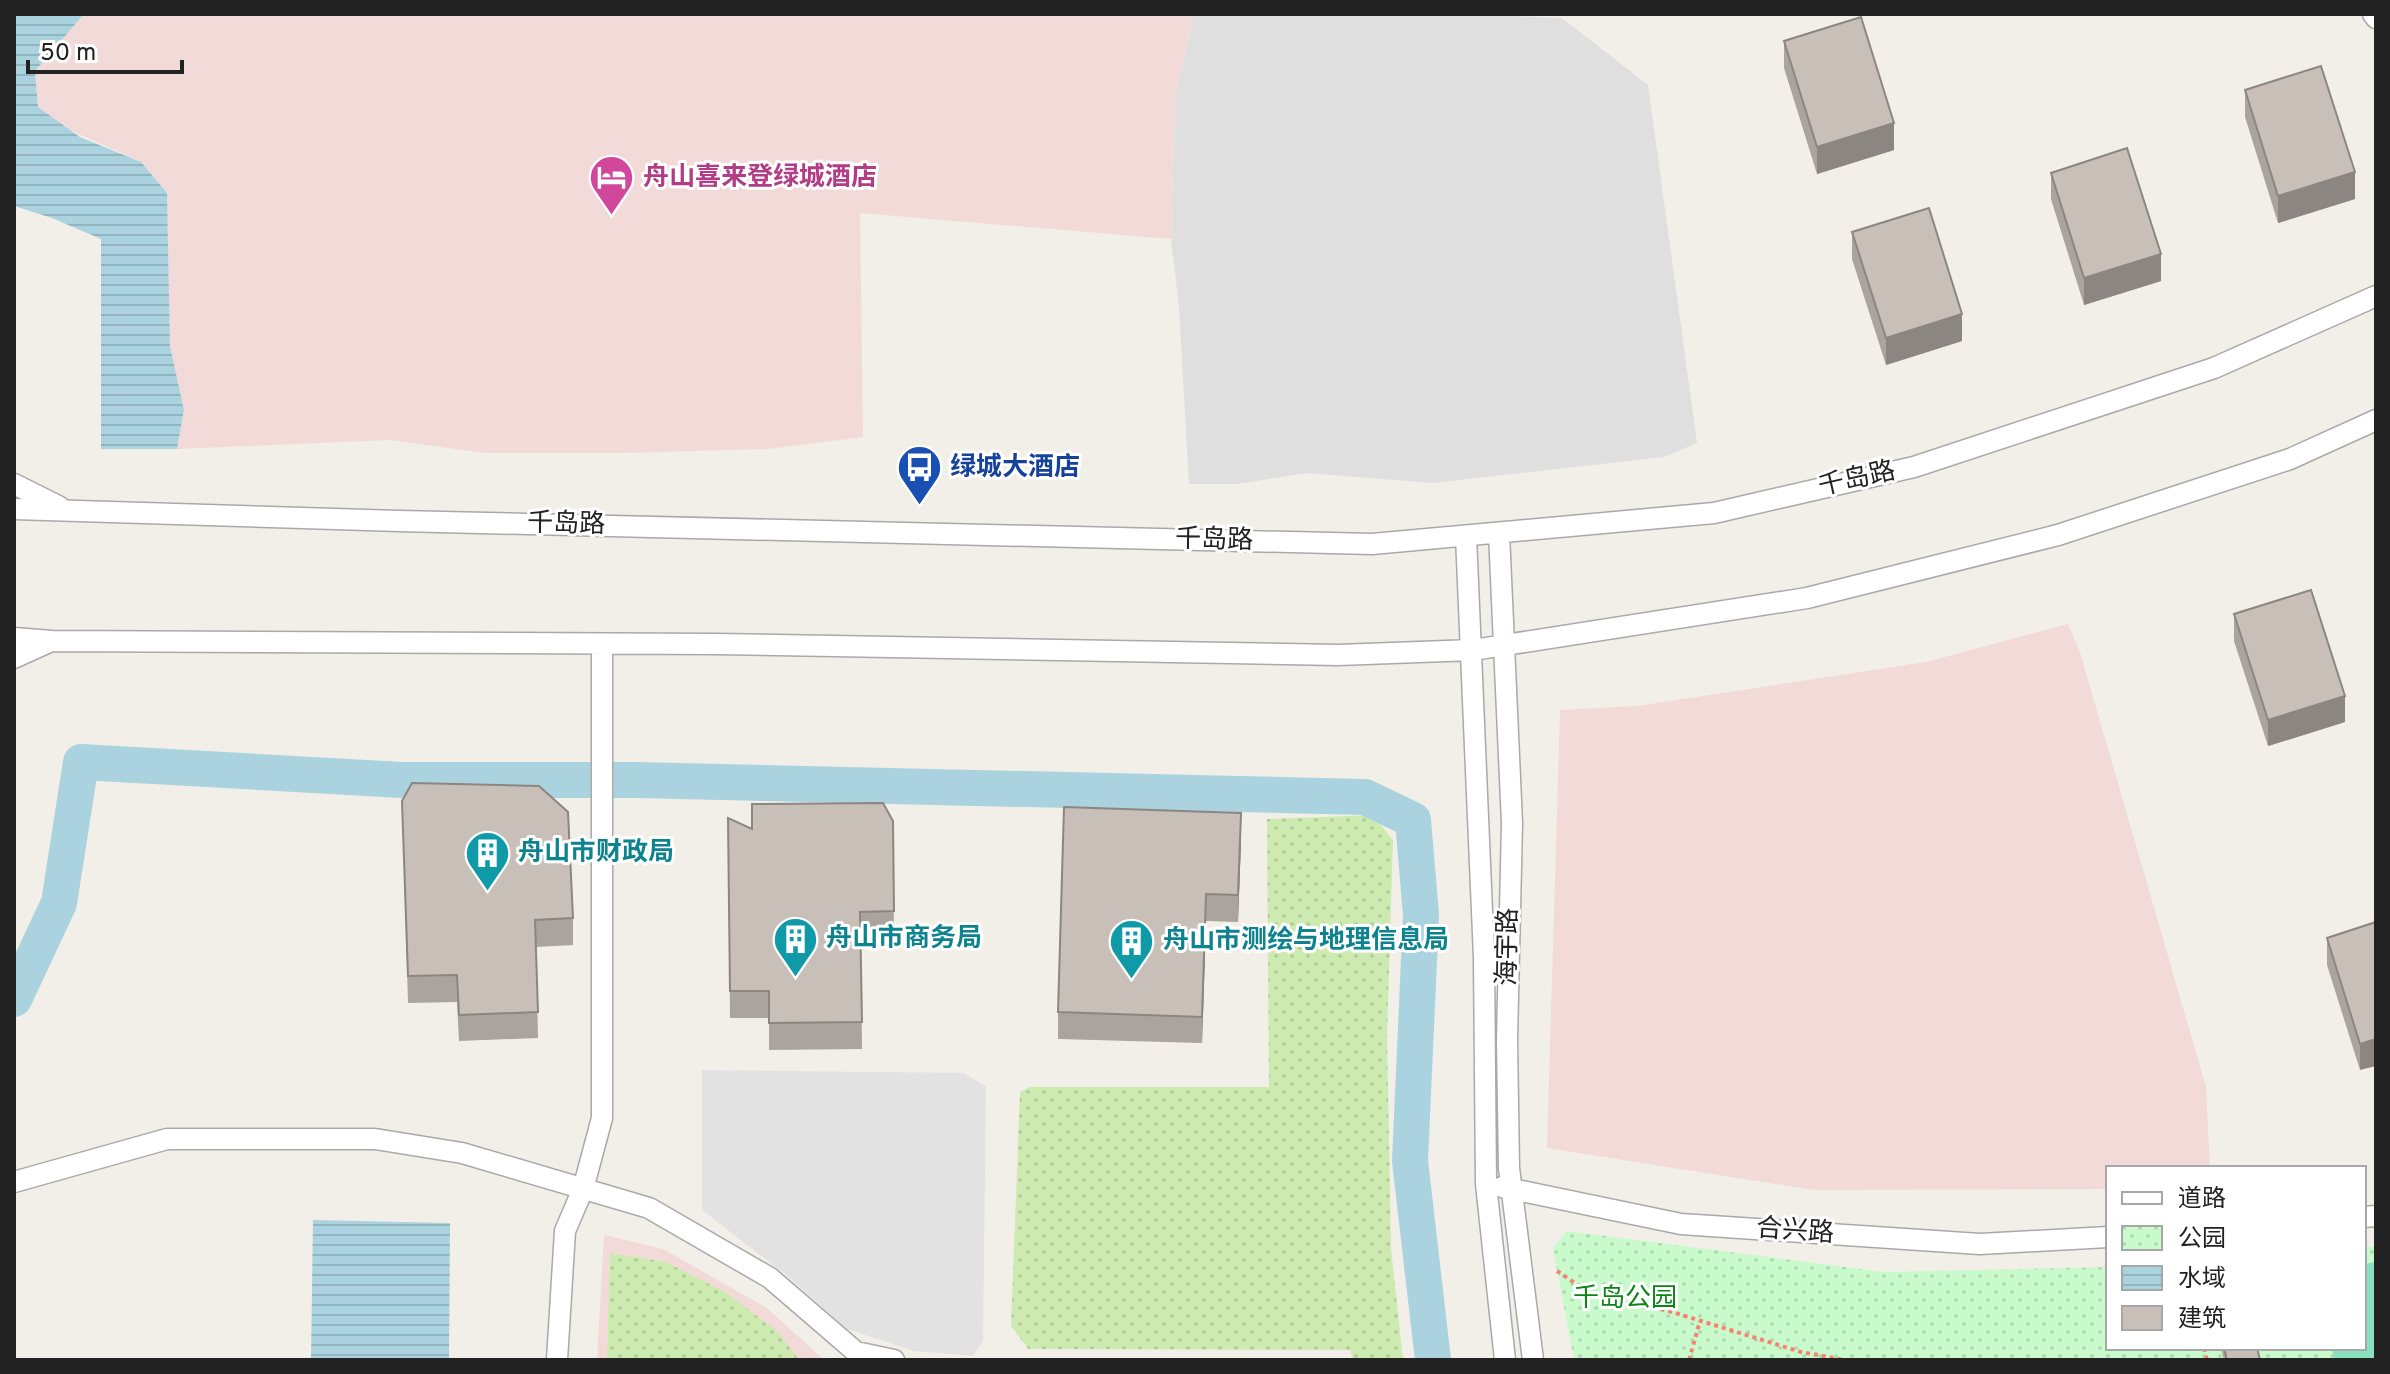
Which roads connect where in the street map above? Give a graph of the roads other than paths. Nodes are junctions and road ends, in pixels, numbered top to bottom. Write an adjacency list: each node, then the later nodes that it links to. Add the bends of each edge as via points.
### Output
1 (2376, 296): 6 (street, 千岛路, via 2214,368 1914,467 1714,513)
2 (2376, 420): 11 (street, via 2290,459 2058,535 1807,598)
3 (14, 484): 5 (street)
4 (14, 509): 5 (street, 千岛路)
5 (67, 511): 7 (street, 千岛路, via 1356,544)
6 (1499, 533): 7 (street, 千岛路); 11 (street, 海宇路)
7 (1466, 536): 12 (street, 海宇路)
8 (14, 638): 9 (street)
9 (52, 641): 10 (street); 13 (street)
10 (602, 644): 12 (street, via 1338,655); 16 (street, via 602,1118)
11 (1504, 645): 12 (street); 17 (street, 海宇路, via 1512,823 1507,1040)
12 (1473, 650): 15 (street, 海宇路)
13 (14, 658)
14 (14, 1182): 16 (street, via 167,1139 375,1139 462,1153)
15 (1486, 1184): 17 (street, 合兴路); 21 (street, 海宇路)
16 (583, 1189): 19 (street, via 565,1231); 20 (street, via 649,1208 770,1278 856,1352)
17 (1512, 1189): 18 (street, 合兴路, via 1681,1224 1980,1244); 22 (street, 海宇路)
18 (2106, 1237)
19 (557, 1360)
20 (894, 1360)
21 (1505, 1360)
22 (1533, 1360)

